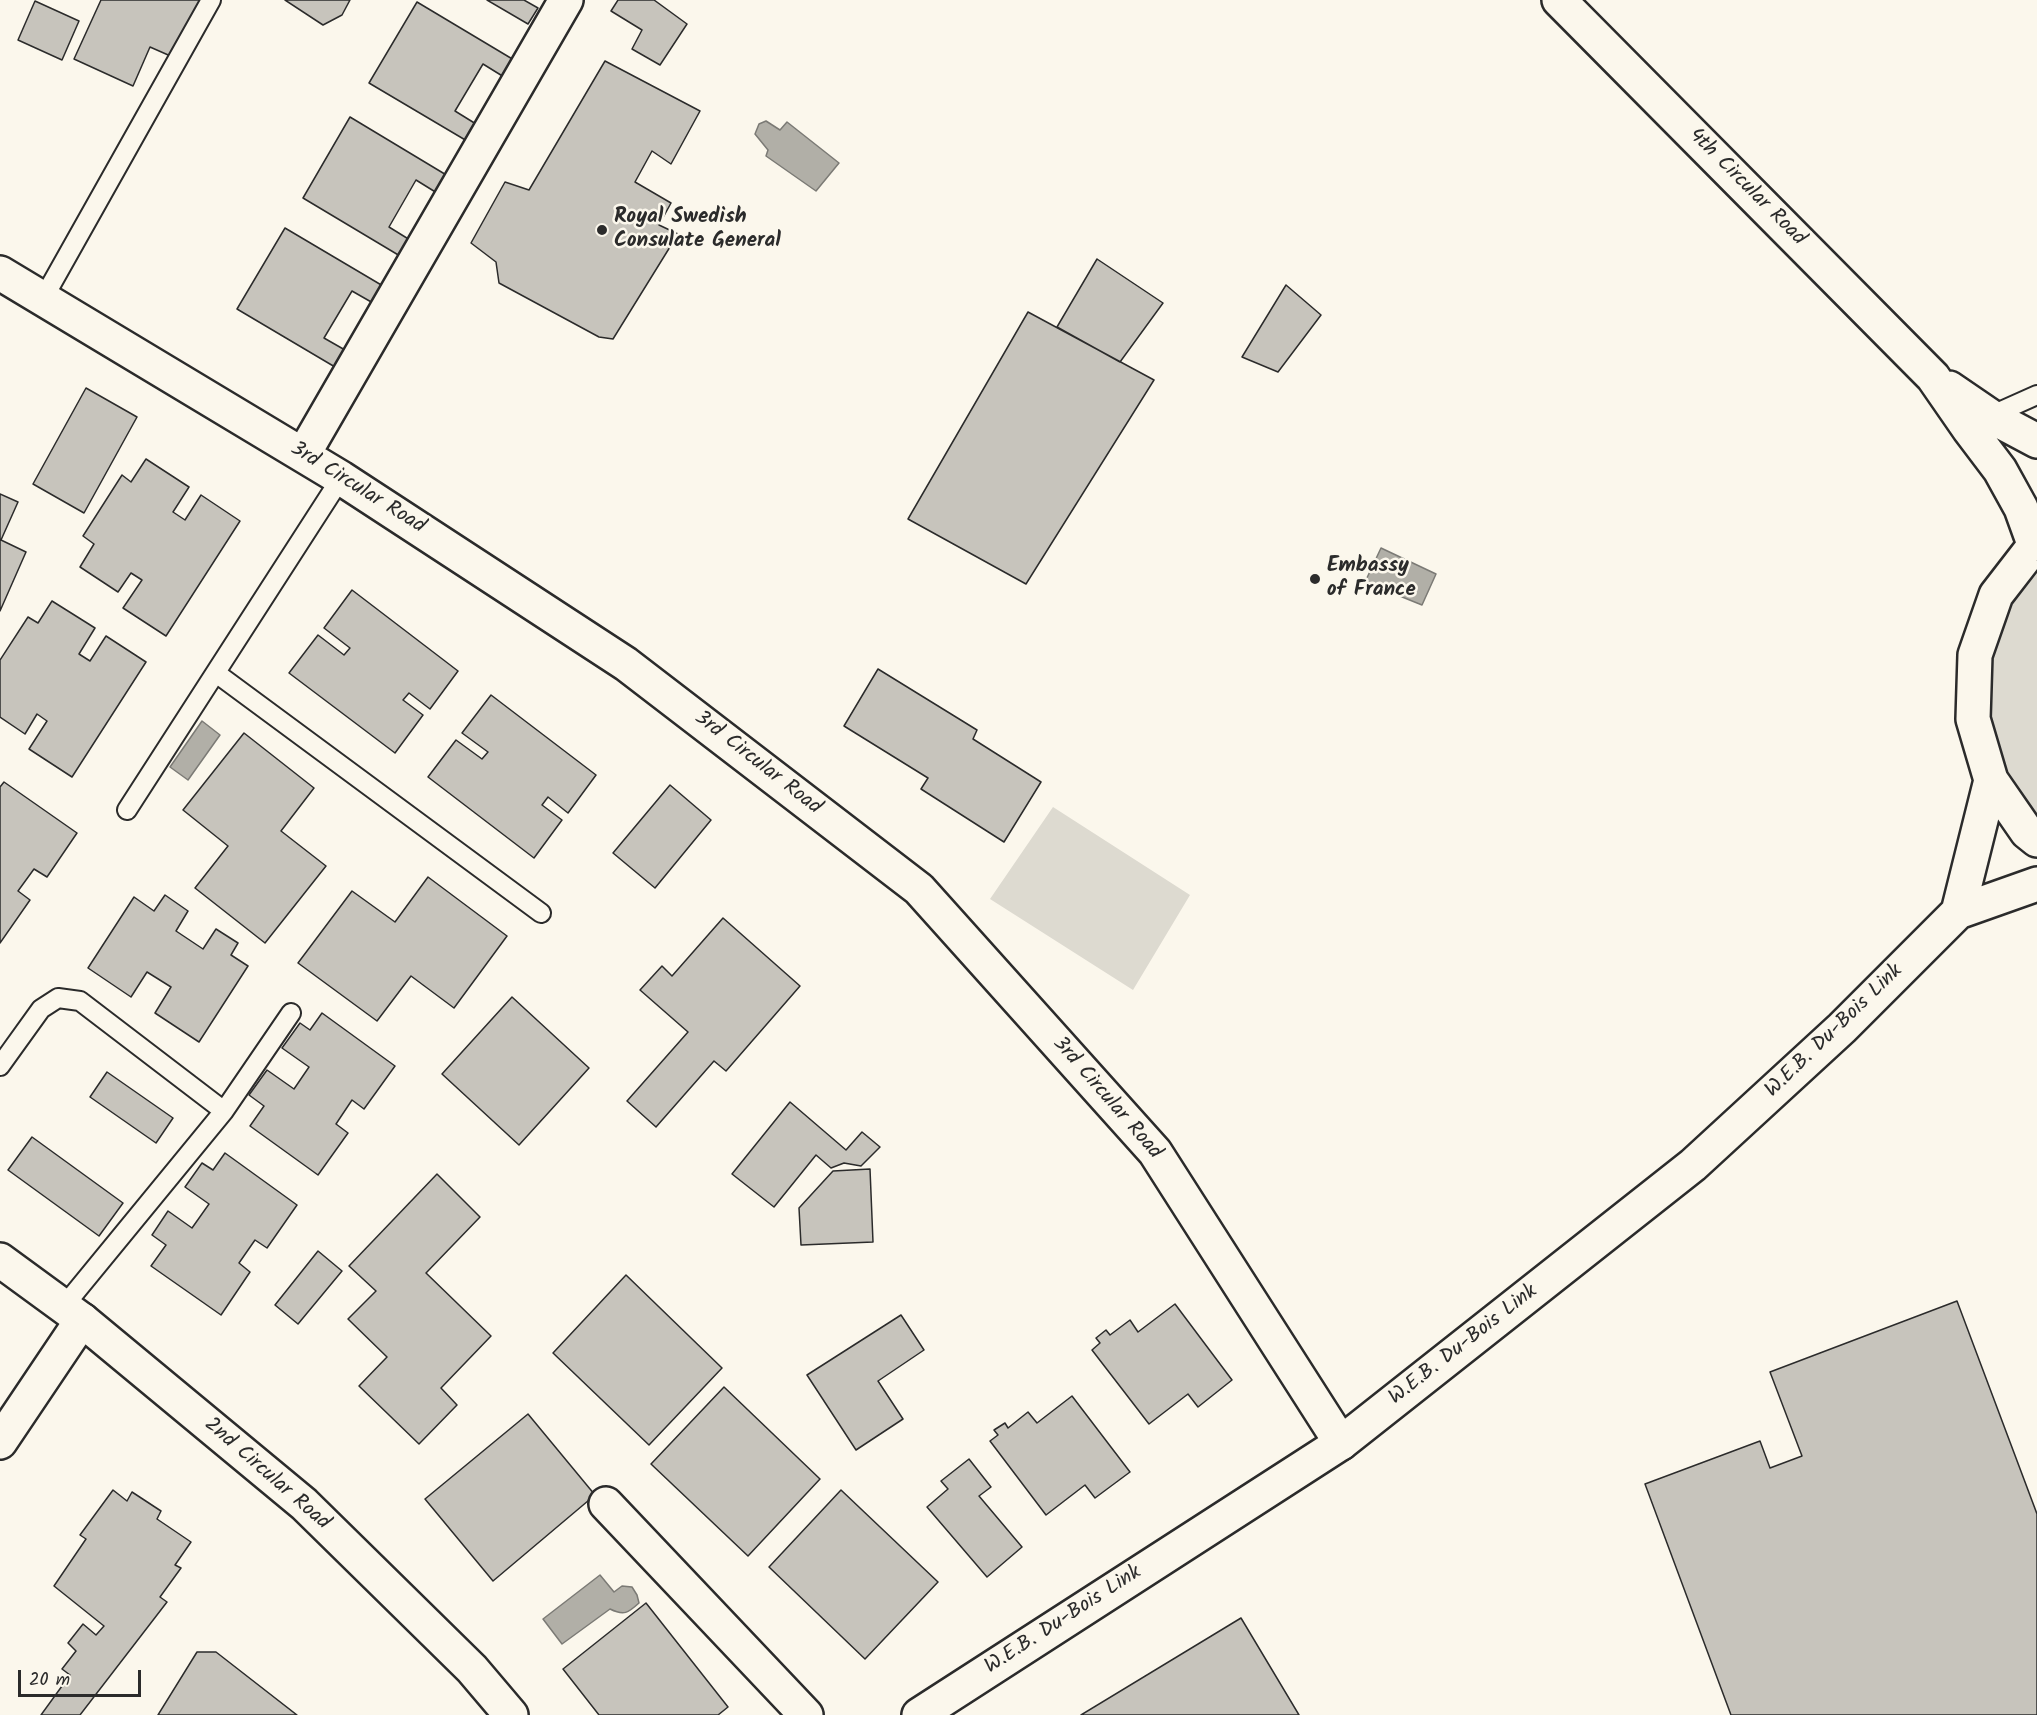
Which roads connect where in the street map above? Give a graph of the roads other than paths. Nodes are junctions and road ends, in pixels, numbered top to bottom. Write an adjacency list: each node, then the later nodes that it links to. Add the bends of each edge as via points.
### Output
1 (211, 0): 5 (lane)
2 (566, 0): 10 (street)
3 (1559, 0): 6 (street, 4th Circular Road)
4 (0, 273): 5 (street, 3rd Circular Road)
5 (43, 299): 10 (street, 3rd Circular Road)
6 (1933, 377): 8 (street, 4th Circular Road); 12 (street, 4th Circular Road, via 2000,470)
7 (2037, 394): 8 (lane)
8 (1990, 416): 9 (street, 4th Circular Road)
9 (2037, 441)
10 (303, 455): 11 (street, 3rd Circular Road)
11 (341, 478): 13 (lane); 26 (street, 3rd Circular Road, via 626,664 920,889 1155,1152)
12 (2036, 543): 14 (street, via 1996,595 1975,655 1973,718)
13 (216, 673): 15 (lane); 19 (lane)
14 (1991, 780): 16 (street, via 2027,832); 18 (street)
15 (127, 810)
16 (2037, 840)
17 (2037, 884): 18 (street, W.E.B. Du-Bois Link)
18 (1958, 912): 26 (street, W.E.B. Du-Bois Link, via 1842,1028 1694,1165)
19 (541, 913)
20 (291, 1013): 22 (lane)
21 (0, 1066): 22 (lane, via 41,1009 58,998 80,1001)
22 (224, 1111): 24 (lane)
23 (0, 1260): 24 (street, 2nd Circular Road)
24 (73, 1313): 25 (street); 28 (street, 2nd Circular Road, via 304,1504 472,1669)
25 (0, 1442)
26 (1341, 1443): 30 (street, W.E.B. Du-Bois Link)
27 (606, 1504): 29 (street)
28 (511, 1715)
29 (806, 1715)
30 (919, 1715)

